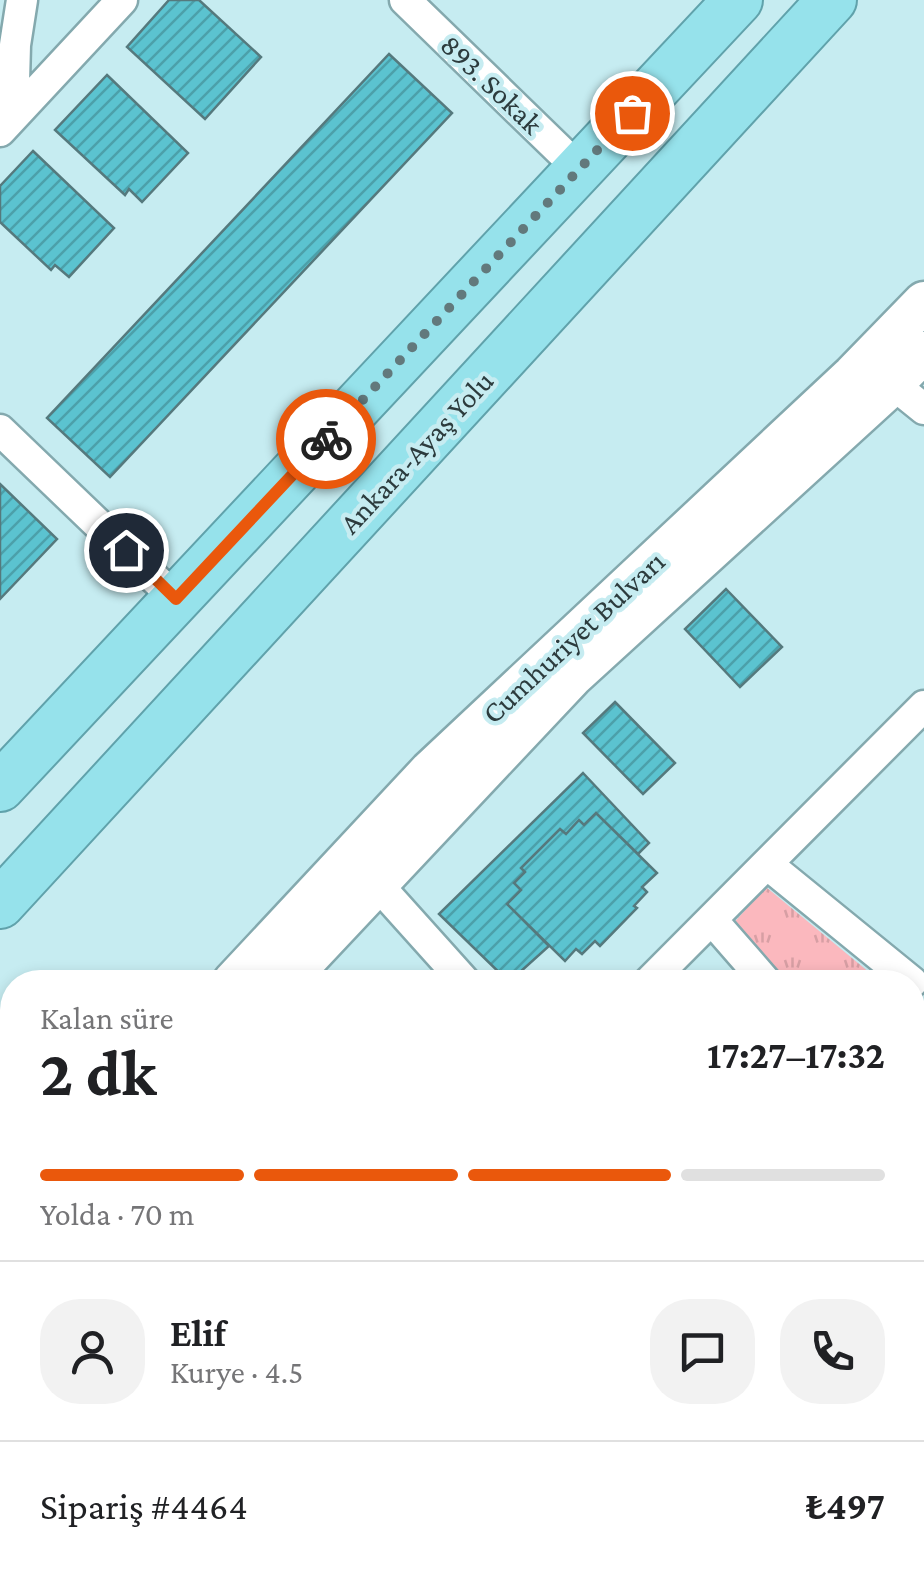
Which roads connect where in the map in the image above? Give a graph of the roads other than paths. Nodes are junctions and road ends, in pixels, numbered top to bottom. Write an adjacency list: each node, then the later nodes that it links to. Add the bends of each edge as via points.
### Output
1 (22, 0): 6 (street)
2 (122, 0): 6 (street)
3 (405, 0): 7 (street, 893. Sokak)
4 (738, 0): 7 (highway)
5 (832, 0): 18 (highway, Ankara-Ayaş Yolu)
6 (7, 124)
7 (579, 169): 13 (highway)
8 (924, 302): 10 (main road, Cumhuriyet Bulvarı)
9 (924, 352): 10 (main road, Cumhuriyet Bulvarı)
10 (881, 371): 11 (street); 17 (main road, Cumhuriyet Bulvarı, via 572,678); 20 (main road, Cumhuriyet Bulvarı, via 430,771)
11 (924, 410)
12 (0, 430): 13 (street)
13 (176, 599): 15 (highway)
14 (922, 712): 16 (street)
15 (0, 787)
16 (766, 864): 19 (street); 25 (street)
17 (378, 884): 21 (main road, Cumhuriyet Bulvarı); 22 (street)
18 (0, 904)
19 (712, 920): 23 (street); 24 (street)
20 (244, 970)
21 (296, 970)
22 (453, 970)
23 (661, 970)
24 (756, 970)
25 (896, 970)

